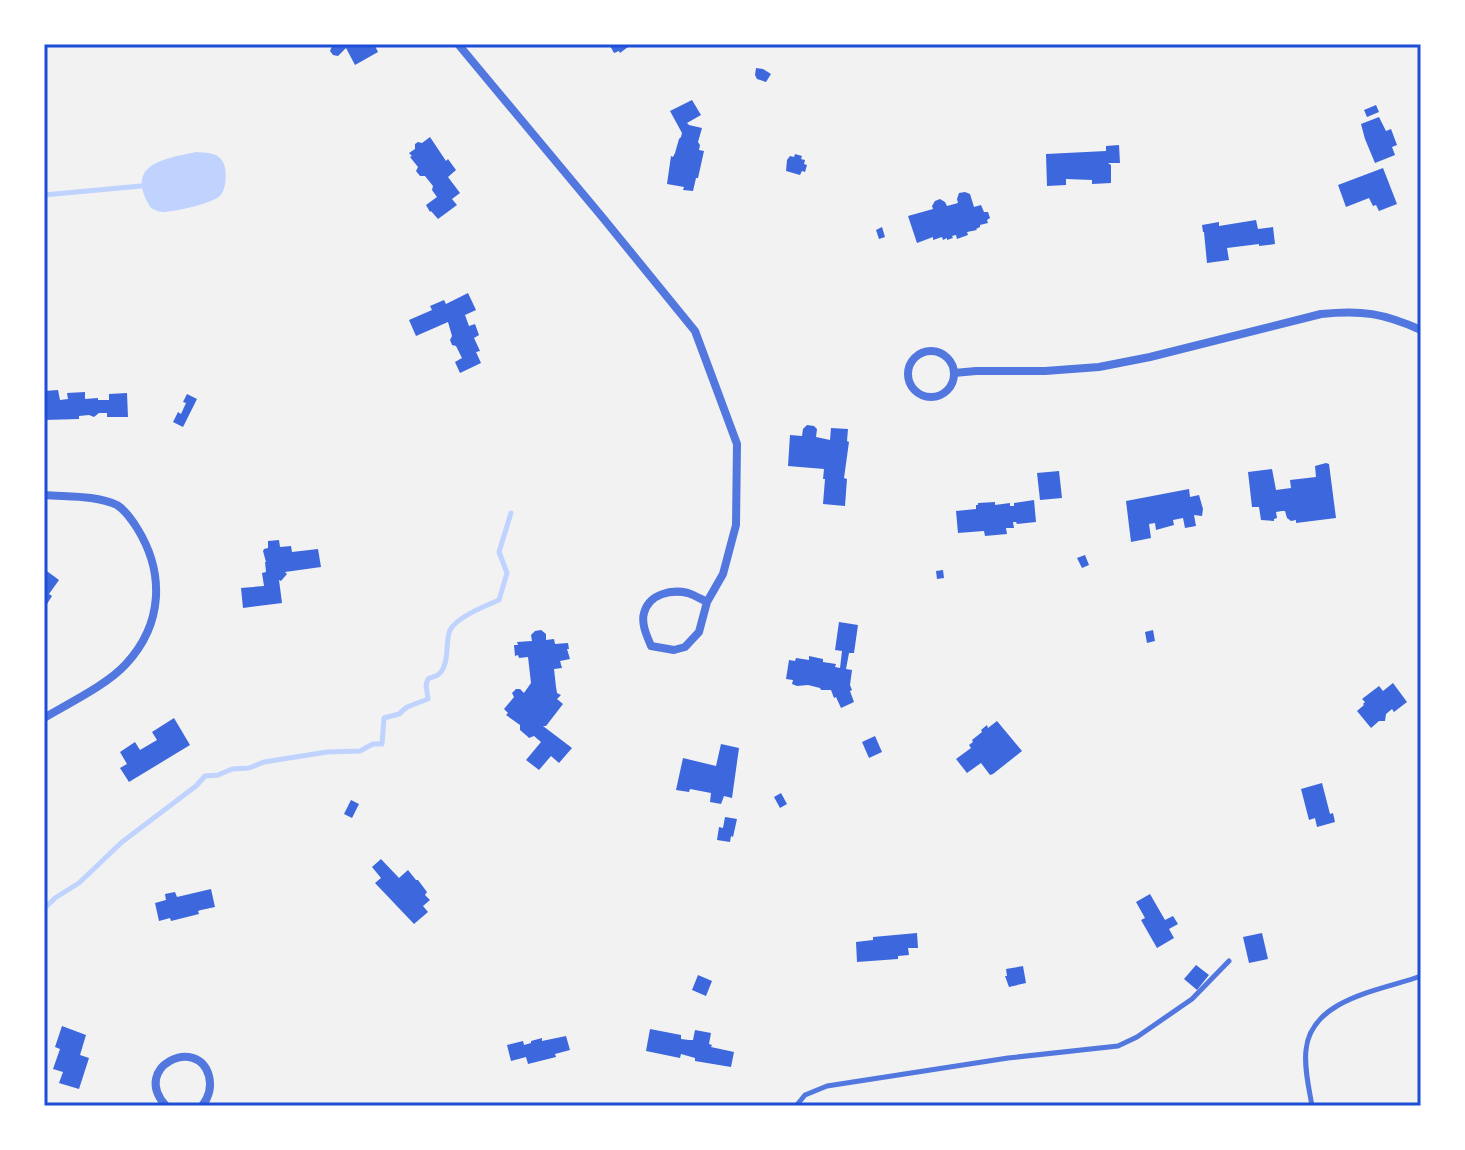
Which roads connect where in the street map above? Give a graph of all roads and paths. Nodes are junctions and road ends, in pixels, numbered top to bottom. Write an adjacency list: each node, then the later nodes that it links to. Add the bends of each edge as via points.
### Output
1 (458, 44): 5 (street, via 695,331 737,444 736,525 723,574)
2 (1421, 330): 3 (street, via 1373,313 1321,314 1099,367)
3 (954, 373): 3 (street, via 947,391 928,397 913,390 907,375 914,357 929,350 946,357)
4 (44, 495): 6 (street, via 99,499 119,506 132,520 156,574 153,615 137,652 109,679)
5 (707, 602): 5 (street, via 688,593 664,592 652,600 644,613 651,646 685,647 699,632)
6 (44, 718)
7 (1229, 961): 11 (lane, via 1192,999 1118,1046 827,1086 805,1095)
8 (1421, 976): 12 (lane, via 1348,999 1322,1017 1306,1047)
9 (166, 1106): 10 (street, via 157,1092 159,1068 191,1057 209,1074 208,1098)
10 (202, 1106)
11 (796, 1106)
12 (1312, 1106)

